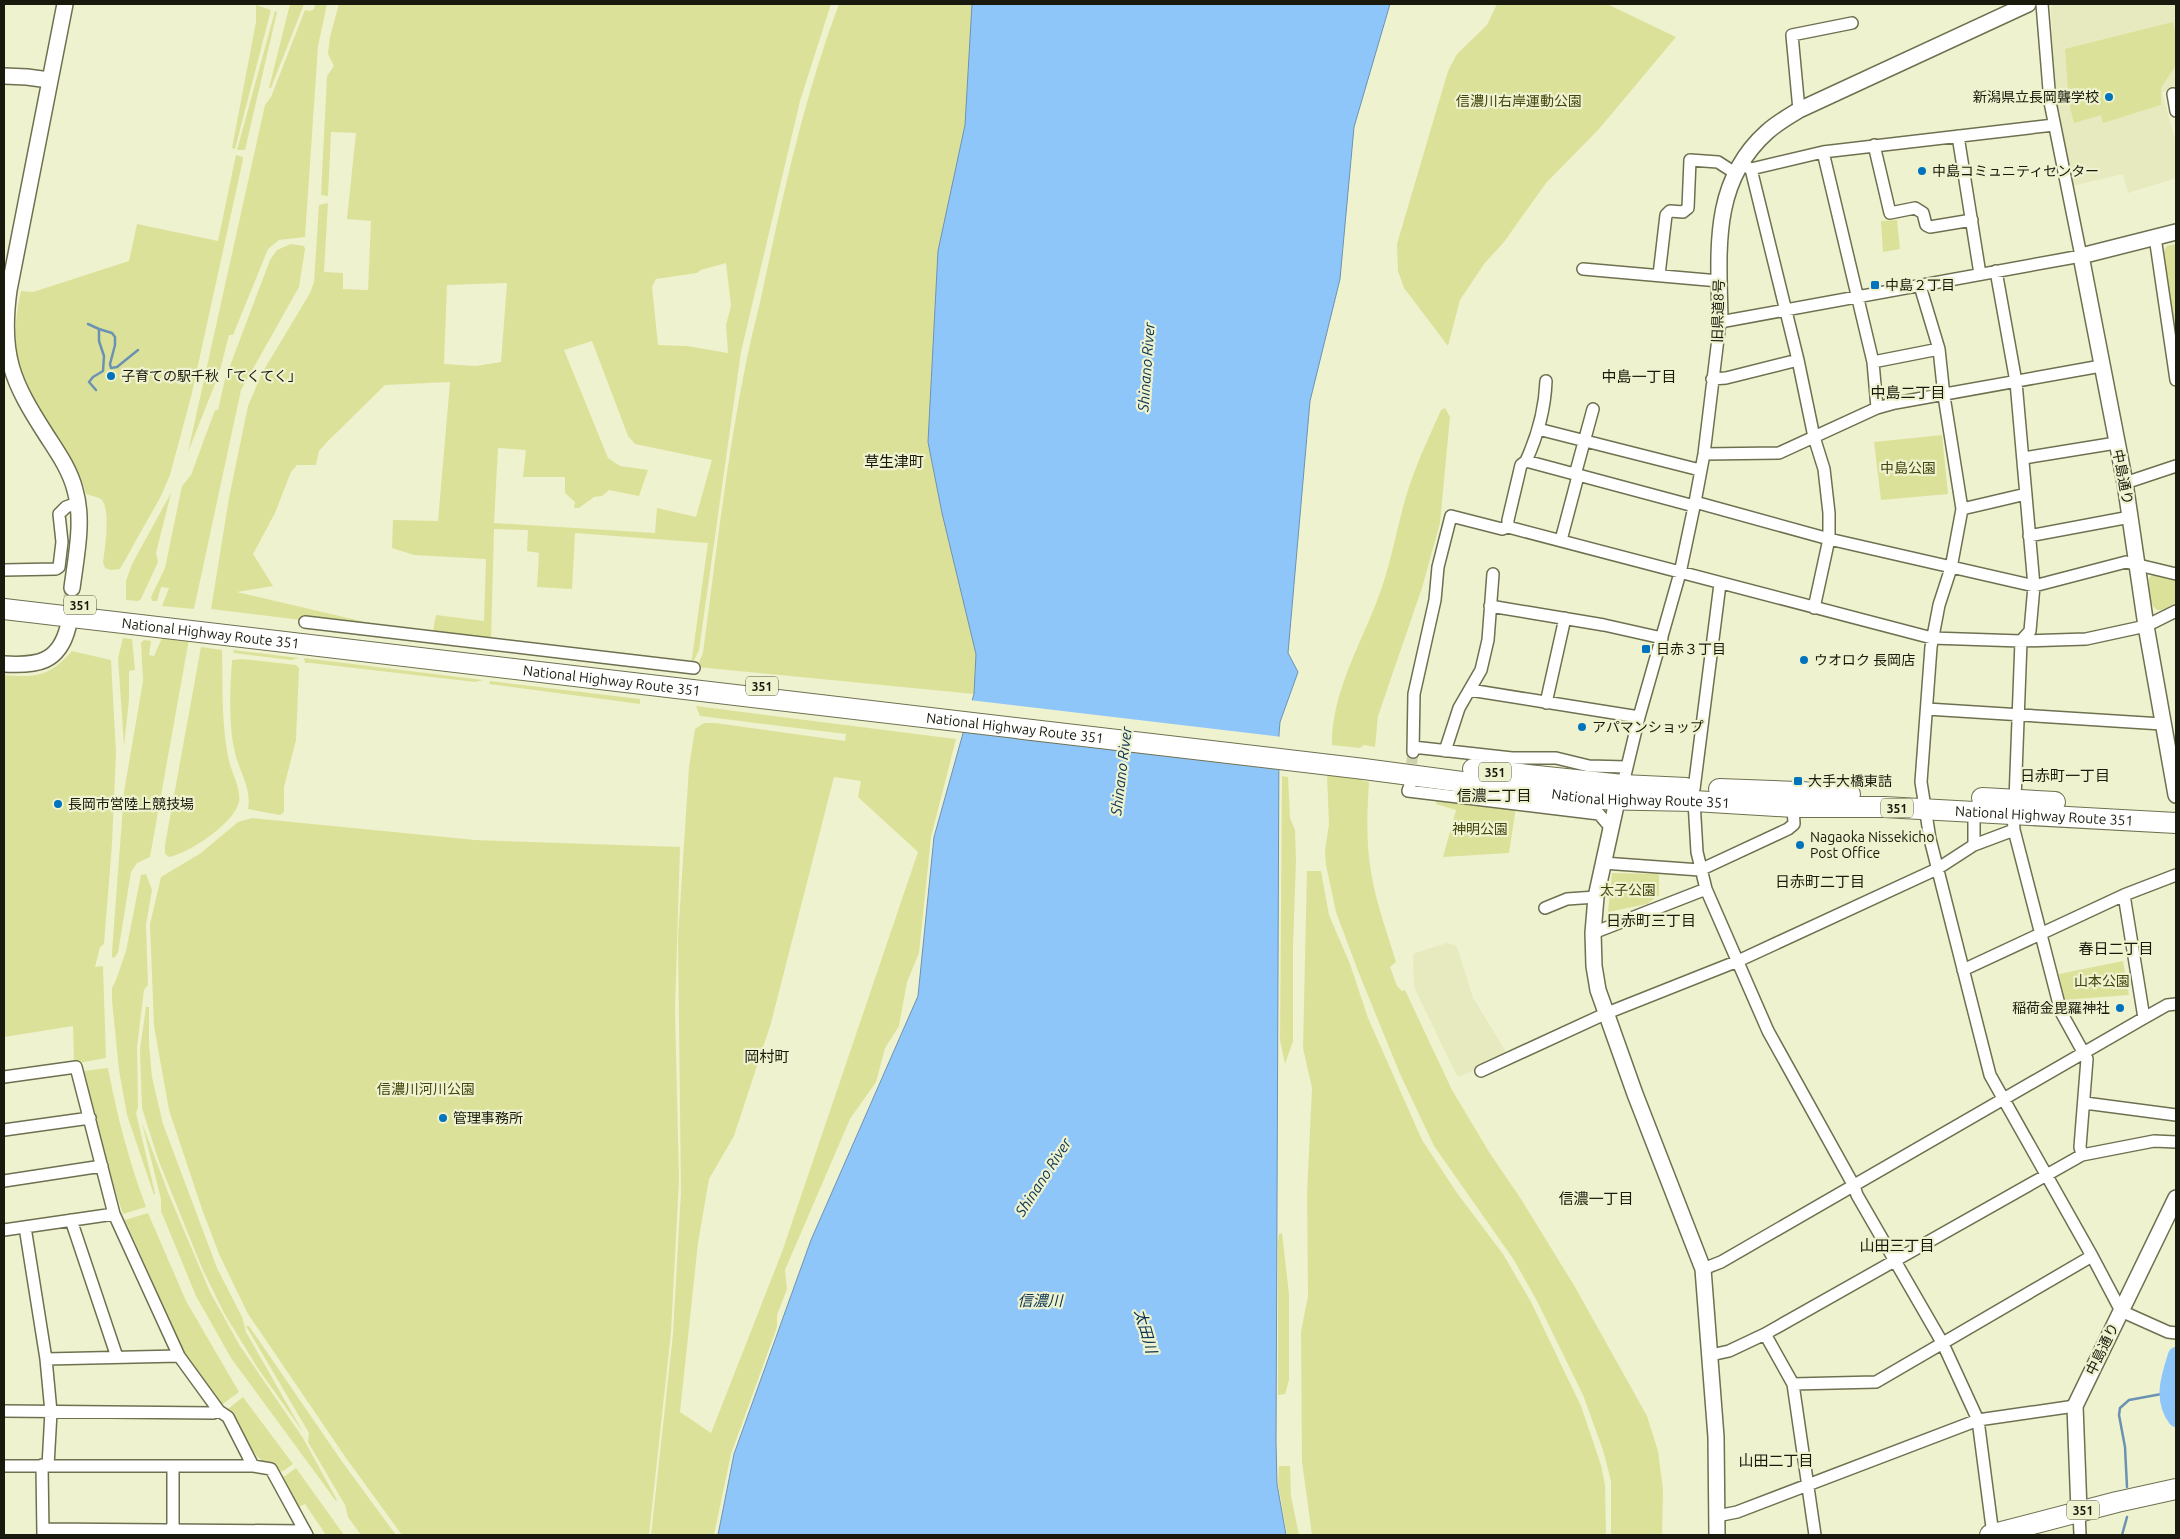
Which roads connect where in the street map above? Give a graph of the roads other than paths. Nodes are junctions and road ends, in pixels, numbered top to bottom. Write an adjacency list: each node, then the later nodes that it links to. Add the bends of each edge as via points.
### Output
1 (65, 4): 6 (street)
2 (2028, 4): 8 (street, 旧県道8号)
3 (2042, 4): 10 (street, via 2046,75)
4 (1852, 23): 8 (street, via 1792,34)
5 (4, 76): 6 (street)
6 (49, 80): 51 (street, via 5,314 6,344 16,384 64,463 76,491)
7 (2172, 94): 9 (street)
8 (1800, 110): 14 (street, 旧県道8号, via 1768,131)
9 (2176, 111)
10 (2054, 124): 11 (street); 18 (street)
11 (1958, 136): 12 (street); 15 (street)
12 (1874, 145): 13 (street); 15 (street, via 1890,212 1915,208 1923,213 1926,225 1930,227)
13 (1823, 152): 14 (street); 25 (street)
14 (1742, 169): 22 (street, via 1718,162 1690,160 1688,208 1683,212 1670,211 1666,215); 23 (street, 旧県道8号, via 1726,193 1721,219); 26 (street)
15 (1972, 220): 21 (street)
16 (2176, 232): 17 (street)
17 (2155, 237): 18 (street); 33 (street)
18 (2081, 256): 20 (street); 31 (street, 中島通り)
19 (1583, 269): 22 (street)
20 (1996, 271): 21 (street); 35 (street)
21 (1980, 274): 24 (street)
22 (1659, 275): 23 (street)
23 (1719, 281): 27 (street, 旧県道8号)
24 (1920, 286): 25 (street); 28 (street)
25 (1858, 298): 26 (street); 30 (street)
26 (1786, 311): 27 (street); 29 (street)
27 (1720, 322): 32 (street, 旧県道8号)
28 (1939, 349): 30 (street); 36 (street)
29 (1798, 360): 32 (street); 40 (street)
30 (1873, 362): 37 (street)
31 (2102, 366): 35 (street); 42 (street, 中島通り)
32 (1712, 379): 43 (street, 旧県道8号)
33 (2176, 380)
34 (1546, 381): 39 (street)
35 (2016, 382): 36 (street); 44 (street)
36 (1944, 396): 37 (street); 53 (street)
37 (1877, 408): 40 (street)
38 (1594, 409): 41 (street)
39 (1538, 429): 41 (street); 45 (street)
40 (1814, 437): 43 (street, via 1779,452); 57 (street, via 1824,469)
41 (1584, 441): 47 (street); 48 (street)
42 (2116, 443): 44 (street); 49 (street, 中島通り)
43 (1704, 454): 47 (street, 旧県道8号)
44 (2024, 458): 50 (street)
45 (1526, 461): 48 (street); 55 (street, via 1521,465)
46 (2176, 466): 49 (street)
47 (1700, 470): 52 (street, 旧県道8号)
48 (1576, 475): 52 (street); 58 (street)
49 (2125, 483): 54 (street, 中島通り)
50 (2026, 494): 53 (street); 56 (street)
51 (77, 503): 61 (street, via 59,514 62,542 59,567); 67 (street)
52 (1695, 504): 57 (street); 62 (street, 旧県道8号)
53 (1962, 509): 60 (street)
54 (2130, 517): 56 (street); 59 (street, 中島通り)
55 (1508, 527): 58 (street); 89 (street, via 1502,529 1451,516 1414,694 1413,750)
56 (2029, 536): 66 (street)
57 (1829, 539): 60 (street); 70 (street)
58 (1561, 540): 62 (street)
59 (2138, 564): 64 (street); 66 (street, via 2126,562); 77 (street, 中島通り)
60 (1951, 568): 66 (street); 79 (street)
61 (4, 570)
62 (1680, 573): 65 (street); 78 (street, 旧県道8号)
63 (1493, 574): 69 (street)
64 (2176, 574)
65 (1720, 584): 70 (street); 92 (street)
66 (2034, 586): 80 (street, via 2030,631)
67 (72, 588)
68 (4, 595): 74 (highway, National Highway Route 351 / 351)
69 (1490, 606): 73 (street); 83 (street, via 1488,640 1481,670)
70 (1814, 608): 79 (street)
71 (4, 609): 74 (highway, National Highway Route 351 / 351)
72 (2176, 612): 77 (street)
73 (1565, 618): 78 (street); 84 (street)
74 (157, 620): 90 (highway, National Highway Route 351 / 351, via 1365,763)
75 (305, 622): 82 (street)
76 (68, 626): 81 (street, via 63,643 51,657 33,664)
77 (2146, 626): 80 (street, via 2086,639); 88 (street, 中島通り)
78 (1662, 638): 87 (street, 旧県道8号)
79 (1932, 638): 80 (street); 85 (street)
80 (2021, 640): 86 (street)
81 (4, 664)
82 (694, 668)
83 (1470, 690): 84 (street); 89 (street, via 1459,708)
84 (1546, 702): 87 (street)
85 (1927, 708): 86 (street); 94 (street, via 1920,782)
86 (2019, 713): 88 (street); 98 (street)
87 (1639, 717): 90 (street, 旧県道8号)
88 (2162, 724): 93 (street, 中島通り)
89 (1445, 751): 90 (street, via 1512,758 1556,758 1589,766)
90 (1622, 784): 92 (highway, National Highway Route 351 / 351); 100 (street)
91 (1410, 785): 100 (street, via 1408,791 1599,814)
92 (1694, 795): 94 (highway, National Highway Route 351 / 351); 95 (highway, National Highway Route 351 / 351); 104 (street)
93 (2176, 795)
94 (1923, 803): 95 (highway, National Highway Route 351 / 351, via 1884,807); 97 (highway, National Highway Route 351 / 351); 98 (highway, National Highway Route 351 / 351); 103 (street)
95 (1793, 807): 104 (street, via 1794,824 1788,829)
96 (2176, 809): 98 (highway, National Highway Route 351 / 351)
97 (1974, 812): 98 (highway, National Highway Route 351 / 351); 101 (street)
98 (2014, 814): 99 (highway, National Highway Route 351 / 351); 101 (street); 111 (street)
99 (2176, 823)
100 (1610, 827): 102 (street)
101 (1974, 845): 103 (street)
102 (1603, 863): 104 (street); 108 (street)
103 (1937, 869): 112 (street); 113 (street)
104 (1700, 870): 106 (street)
105 (2176, 875): 107 (street)
106 (1706, 889): 110 (street); 112 (street)
107 (2124, 895): 111 (street); 116 (street)
108 (1596, 897): 109 (street, via 1567,900); 110 (street)
109 (1546, 908)
110 (1593, 933): 115 (street, via 1596,981)
111 (2041, 934): 113 (street); 117 (street, via 2061,1012)
112 (1738, 961): 115 (street); 130 (street, via 1768,1031)
113 (1963, 970): 120 (street, via 1990,1076)
114 (2176, 1004): 116 (street)
115 (1607, 1014): 118 (street); 138 (street)
116 (2144, 1018): 117 (street)
117 (2085, 1052): 120 (street); 121 (street)
118 (1481, 1071)
119 (4, 1077): 123 (street, via 74,1066)
120 (2004, 1098): 128 (street); 130 (street)
121 (2085, 1103): 122 (street); 126 (street)
122 (2176, 1115)
123 (90, 1118): 124 (street); 127 (street)
124 (4, 1130)
125 (2176, 1142): 126 (street, via 2154,1141)
126 (2082, 1155): 128 (street)
127 (102, 1166): 129 (street); 132 (street)
128 (2046, 1175): 136 (street); 137 (street)
129 (4, 1181)
130 (1854, 1186): 137 (street); 138 (street, via 1721,1262)
131 (2176, 1198): 139 (street, 中島通り)
132 (114, 1214): 133 (street); 144 (street)
133 (71, 1220): 134 (street); 145 (street)
134 (25, 1227): 135 (street); 146 (street)
135 (4, 1230)
136 (2092, 1256): 139 (street); 142 (street)
137 (1895, 1262): 141 (street); 142 (street)
138 (1703, 1269): 143 (street)
139 (2120, 1312): 140 (street); 148 (street, 中島通り)
140 (2172, 1332)
141 (1765, 1334): 143 (street, via 1729,1351); 147 (street)
142 (1943, 1344): 147 (street, via 1876,1382); 152 (street)
143 (1711, 1355): 160 (street)
144 (179, 1356): 145 (street); 150 (street)
145 (117, 1357): 146 (street)
146 (46, 1359): 151 (street)
147 (1793, 1384): 157 (street)
148 (2075, 1406): 152 (street); 159 (street, 中島通り)
149 (4, 1411): 151 (street)
150 (219, 1411): 151 (street); 156 (street, via 228,1417)
151 (51, 1412): 154 (street)
152 (1978, 1420): 157 (street); 166 (street)
153 (4, 1466): 154 (street)
154 (45, 1466): 155 (street); 161 (street)
155 (173, 1466): 156 (street); 162 (street)
156 (252, 1466): 163 (street, via 270,1469)
157 (1807, 1484): 160 (street, via 1738,1512); 165 (street)
158 (2176, 1489): 159 (highway, 351)
159 (2079, 1511): 166 (highway, 351); 167 (street)
160 (1717, 1516): 164 (street)
161 (43, 1532): 162 (street)
162 (173, 1532): 163 (street)
163 (306, 1533)
164 (1717, 1535)
165 (1815, 1535)
166 (1992, 1535)
167 (2080, 1535)

